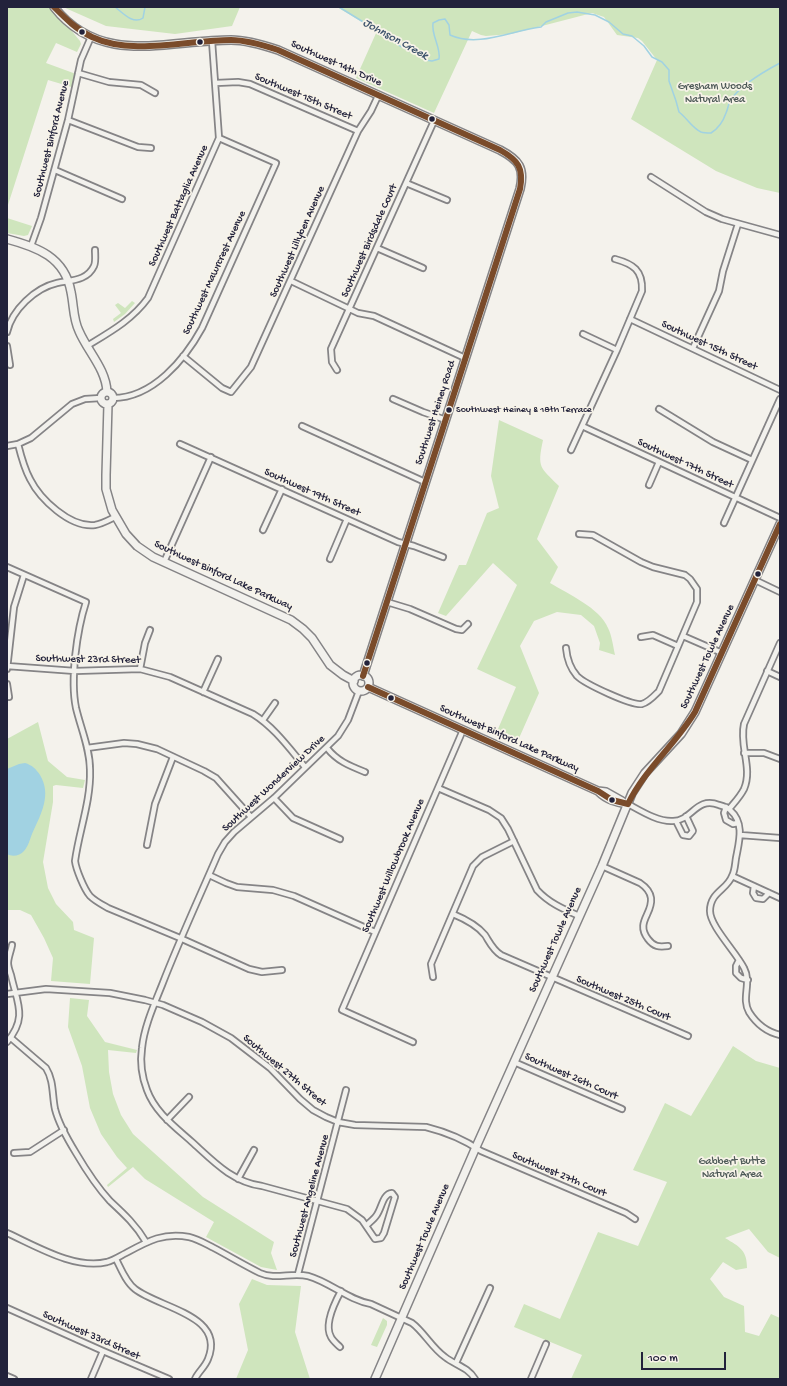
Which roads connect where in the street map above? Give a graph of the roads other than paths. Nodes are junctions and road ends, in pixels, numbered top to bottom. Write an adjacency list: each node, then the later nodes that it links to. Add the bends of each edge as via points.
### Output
1 (54, 7): 2 (street, Southwest 14th Drive, via 72,25)
2 (91, 37): 3 (street, Southwest 14th Drive, via 109,43 136,46); 4 (street, Southwest Binford Avenue)
3 (212, 41): 5 (street, Southwest Battaglia Avenue); 7 (street, Southwest 14th Drive, via 239,40 261,44)
4 (78, 73): 6 (street, via 109,82 141,85); 8 (street, Southwest Binford Avenue)
5 (216, 83): 10 (street, Southwest 15th Street, via 250,84); 11 (street, Southwest Battaglia Avenue)
6 (155, 93)
7 (378, 96): 9 (street, Southwest 14th Drive); 10 (street, Southwest Lillyben Avenue)
8 (68, 120): 12 (street, via 138,147); 14 (street, Southwest Binford Avenue)
9 (434, 120): 13 (street, Southwest 14th Drive); 16 (street, Southwest Birdsdale Court)
10 (358, 131): 27 (street, Southwest Lillyben Avenue)
11 (219, 138): 34 (street, Southwest Battaglia Avenue, via 148,298 121,326); 37 (street, Southwest Mawrcrest Avenue, via 276,163 202,328)
12 (151, 148)
13 (513, 158): 38 (street, Southwest Heiney Road, via 521,169 521,183)
14 (55, 170): 17 (street); 22 (street, Southwest Binford Avenue)
15 (651, 177): 19 (street, via 706,212)
16 (406, 183): 18 (street); 23 (street, Southwest Birdsdale Court)
17 (122, 199)
18 (447, 200)
19 (738, 224): 20 (street); 35 (street, via 719,291)
20 (780, 235)
21 (7, 239): 22 (street)
22 (32, 246): 28 (street, via 54,260)
23 (377, 248): 26 (street); 29 (street, Southwest Birdsdale Court)
24 (95, 250): 28 (street, via 95,264 90,272 77,281)
25 (615, 259): 30 (street, via 632,266 641,277 642,291)
26 (423, 268)
27 (291, 281): 29 (street); 37 (street, Southwest Lillyben Avenue, via 255,360 231,392 222,388)
28 (68, 282): 31 (street, via 56,283 30,297 12,319); 34 (street, via 76,323)
29 (349, 308): 38 (street, via 358,313 374,316); 40 (street, Southwest Birdsdale Court, via 331,349 332,362)
30 (630, 319): 35 (street, Southwest 15th Street); 36 (street)
31 (7, 332)
32 (583, 334): 36 (street)
33 (7, 346): 39 (street)
34 (87, 346): 42 (street, via 104,375)
35 (694, 348): 41 (street, Southwest 15th Street)
36 (617, 350): 51 (street)
37 (183, 356): 44 (street, Southwest Mawrcrest Avenue, via 148,388 126,398)
38 (465, 358): 49 (street, Southwest Heiney Road)
39 (10, 365)
40 (336, 370)
41 (780, 390)
42 (107, 392): 43 (street); 44 (street, via 112,394)
43 (101, 398): 47 (street); 52 (street, via 85,399 72,404 38,434)
44 (113, 398): 47 (street)
45 (393, 398): 49 (street)
46 (780, 399): 57 (street)
47 (108, 404): 63 (street, Southwest Binford Lake Parkway, via 106,484)
48 (659, 409): 57 (street, via 713,442)
49 (446, 420): 59 (street, Southwest Heiney Road)
50 (302, 426): 59 (street)
51 (582, 426): 55 (street); 58 (street, Southwest 17th Street)
52 (18, 444): 54 (street); 63 (street, via 26,471 34,486 57,510 87,525 95,525)
53 (180, 444): 56 (street, Southwest 19th Street)
54 (7, 446)
55 (571, 450)
56 (211, 458): 61 (street, Southwest 19th Street); 73 (street)
57 (752, 460): 62 (street)
58 (659, 462): 60 (street); 62 (street, Southwest 17th Street)
59 (425, 482): 70 (street, Southwest Heiney Road)
60 (649, 485)
61 (282, 489): 65 (street, Southwest 19th Street); 68 (street)
62 (734, 497): 64 (street, Southwest 17th Street); 66 (street)
63 (115, 517): 73 (street, Southwest Binford Lake Parkway, via 131,540 146,553)
64 (780, 518)
65 (347, 519): 70 (street, Southwest 19th Street); 72 (street)
66 (724, 523)
67 (780, 524): 76 (street, Southwest Towle Avenue)
68 (264, 530)
69 (579, 534): 81 (street, via 593,535 641,562 685,575 690,579 697,589 697,602)
70 (405, 544): 71 (street, Southwest 19th Street); 78 (street, Southwest Heiney Road)
71 (443, 556)
72 (330, 559)
73 (164, 562): 94 (street, Southwest Binford Lake Parkway, via 291,620 312,638 330,665)
74 (7, 567): 75 (street)
75 (24, 575): 88 (street, via 14,607); 90 (street, via 86,602 81,616)
76 (755, 580): 77 (street); 86 (street, Southwest Towle Avenue)
77 (780, 592)
78 (387, 602): 79 (street, via 456,629 462,630); 92 (street, Southwest Heiney Road)
79 (468, 624)
80 (150, 630): 89 (street)
81 (683, 636): 84 (street); 86 (street)
82 (641, 637): 84 (street, via 653,635)
83 (780, 643): 91 (street)
84 (678, 646): 85 (street, via 658,691 642,704 630,703 584,681 571,667)
85 (566, 648)
86 (722, 653): 112 (street, Southwest Towle Avenue, via 691,720 645,773)
87 (218, 660): 98 (street)
88 (7, 668): 90 (street, Southwest 23rd Street)
89 (140, 669): 90 (street, Southwest 23rd Street); 98 (street, Southwest 23rd Street, via 170,677)
90 (74, 671): 103 (street, via 75,701)
91 (767, 671): 93 (street); 105 (street, via 744,724)
92 (363, 676): 94 (street, via 358,676); 96 (street, via 368,680)
93 (780, 676)
94 (354, 681): 97 (street, via 354,687)
95 (7, 684): 99 (street)
96 (368, 687): 97 (street); 102 (street, Southwest Binford Lake Parkway)
97 (359, 691): 104 (street, Southwest Wonderview Drive, via 346,725)
98 (203, 692): 101 (street, Southwest 23rd Street)
99 (9, 697)
100 (275, 703): 101 (street)
101 (263, 720): 108 (street, Southwest 23rd Street)
102 (463, 730): 110 (street, Southwest Willowbrook Avenue); 112 (street, Southwest Binford Lake Parkway)
103 (87, 748): 106 (street, via 117,743 137,744); 132 (street, via 90,785 76,865 89,895 108,908)
104 (327, 748): 108 (street, Southwest Wonderview Drive); 109 (street, via 339,760)
105 (744, 753): 107 (street, via 764,753); 113 (street, via 746,782 742,793)
106 (173, 757): 115 (street, via 216,778); 122 (street, via 155,804)
107 (780, 760)
108 (305, 767): 111 (street, Southwest Wonderview Drive)
109 (365, 772)
110 (438, 788): 121 (street, via 495,814 505,823); 131 (street, Southwest Willowbrook Avenue)
111 (274, 798): 115 (street, Southwest Wonderview Drive); 119 (street, via 293,818)
112 (628, 804): 116 (street, Southwest Binford Lake Parkway, via 660,819); 123 (street, Southwest Towle Avenue)
113 (727, 808): 114 (street, via 706,803); 117 (street); 117 (street, via 724,813 726,820 733,824)
114 (686, 816): 116 (street); 116 (street, via 692,828 691,835 683,835)
115 (251, 817): 124 (street, Southwest Wonderview Drive, via 225,842)
116 (676, 821)
117 (738, 823): 118 (street)
118 (740, 835): 120 (street); 125 (street)
119 (340, 838)
120 (780, 838)
121 (514, 842): 129 (street, via 477,861); 130 (street, via 542,896 554,905)
122 (147, 845)
123 (602, 866): 130 (street, Southwest Towle Avenue); 134 (street, via 646,887 651,902 643,929 654,946)
124 (209, 875): 131 (street, via 237,887 273,890 294,896); 132 (street, Southwest Wonderview Drive)
125 (732, 876): 126 (street); 135 (street, via 713,898 710,911 713,922)
126 (754, 886): 127 (street); 127 (street, via 756,898 763,899)
127 (769, 893): 128 (street)
128 (780, 898)
129 (453, 914): 137 (street, via 431,964); 138 (street, Southwest 25th Court, via 475,925 500,955)
130 (579, 916): 138 (street, Southwest Towle Avenue)
131 (375, 932): 147 (street, Southwest Willowbrook Avenue, via 342,1010)
132 (180, 938): 136 (street, via 249,970); 142 (street, Southwest Wonderview Drive)
133 (12, 945): 140 (street, via 8,963)
134 (668, 946)
135 (739, 960): 139 (street); 139 (street, via 736,973)
136 (282, 970)
137 (433, 977)
138 (551, 977): 144 (street, Southwest 25th Court); 148 (street, Southwest Towle Avenue)
139 (748, 980): 143 (street, via 746,1001 750,1012 765,1029)
140 (15, 993): 141 (street, Southwest 27th Street); 142 (street, Southwest 27th Street, via 46,989 103,993); 145 (street, via 20,1014)
141 (7, 994)
142 (155, 1003): 152 (street, Southwest Wonderview Drive, via 142,1047 142,1069 150,1097); 153 (street, Southwest 27th Street, via 182,1013 231,1038 270,1068 313,1110)
143 (780, 1035)
144 (688, 1036)
145 (11, 1038): 146 (street); 154 (street, via 46,1068 55,1108)
146 (7, 1042)
147 (413, 1042)
148 (514, 1062): 151 (street, Southwest 26th Court); 155 (street, Southwest Towle Avenue)
149 (346, 1090): 153 (street, Southwest Angeline Avenue)
150 (189, 1097): 152 (street)
151 (622, 1109)
152 (167, 1120): 158 (street, Southwest Wonderview Drive, via 225,1171)
153 (338, 1122): 155 (street, Southwest 27th Street, via 426,1128 449,1134); 159 (street, Southwest Angeline Avenue)
154 (64, 1130): 157 (street, via 30,1152); 163 (street, via 76,1154 98,1185 132,1221)
155 (476, 1147): 160 (street, Southwest 27th Court); 169 (street, Southwest Towle Avenue)
156 (254, 1150): 158 (street)
157 (14, 1153)
158 (238, 1179): 159 (street, Southwest Wonderview Drive)
159 (318, 1201): 161 (street, Southwest Wonderview Drive, via 347,1209); 165 (street, Southwest Angeline Avenue)
160 (635, 1219)
161 (367, 1225): 161 (street, Southwest Wonderview Drive, via 375,1239 381,1238 395,1196 392,1193 385,1196 377,1215)
162 (7, 1233): 164 (street, via 81,1263 101,1263)
163 (146, 1242): 164 (street); 165 (street, via 161,1237 188,1237 207,1244 265,1275)
164 (116, 1259): 178 (street, via 134,1288 145,1296 193,1316 204,1325 211,1348)
165 (298, 1274): 167 (street, via 320,1280)
166 (490, 1288): 173 (street)
167 (341, 1291): 169 (street); 171 (street, via 332,1309 329,1324 330,1337)
168 (7, 1308): 172 (street, Southwest 33rd Street)
169 (402, 1318): 173 (street, via 417,1326 435,1349); 179 (street, Southwest Towle Avenue)
170 (546, 1344): 181 (street)
171 (340, 1347)
172 (103, 1351): 176 (street); 177 (street, Southwest 33rd Street)
173 (456, 1364): 180 (street, via 464,1367)
174 (7, 1376): 175 (street)
175 (14, 1379)
176 (91, 1379)
177 (169, 1379)
178 (195, 1379)
179 (376, 1379)
180 (475, 1379)
181 (531, 1379)

